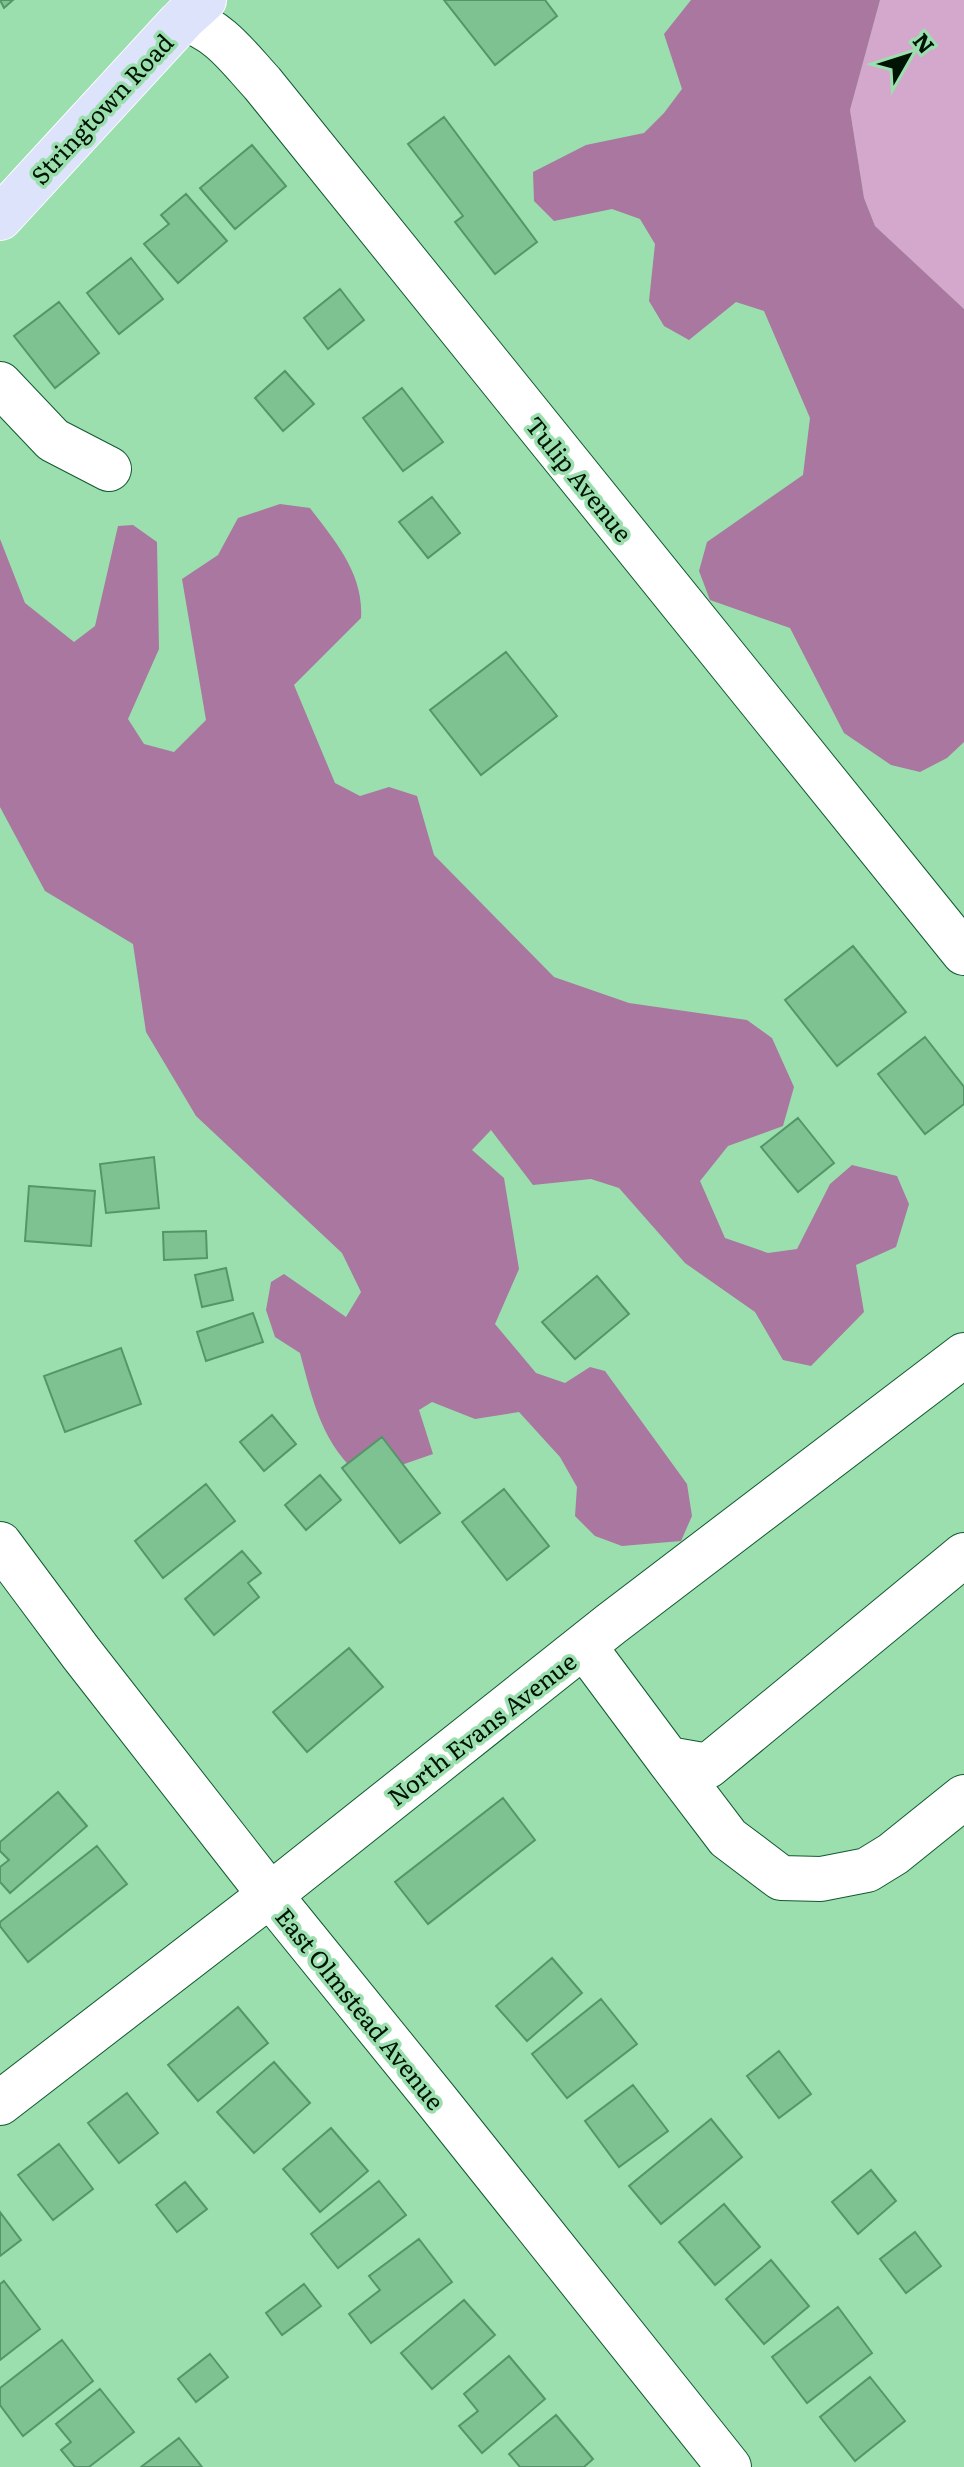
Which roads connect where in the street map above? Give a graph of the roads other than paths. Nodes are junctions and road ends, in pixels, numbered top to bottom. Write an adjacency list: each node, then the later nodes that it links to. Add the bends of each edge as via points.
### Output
1 (193, 10): 2 (main road, Stringtown Road); 5 (street, Tulip Avenue, via 200,24 219,36 262,83)
2 (0, 218)
3 (0, 384): 4 (street, via 53,440)
4 (109, 469)
5 (964, 953)
6 (964, 1355): 9 (street, North Evans Avenue)
7 (0, 1544): 12 (street, East Olmstead Avenue)
8 (964, 1555): 10 (street, via 708,1766)
9 (584, 1646): 10 (street); 12 (street, North Evans Avenue)
10 (668, 1759): 11 (street, via 728,1838 781,1878 821,1879 867,1870)
11 (964, 1797)
12 (270, 1895): 13 (street, North Evans Avenue); 14 (street, East Olmstead Avenue)
13 (0, 2103)
14 (729, 2467)

